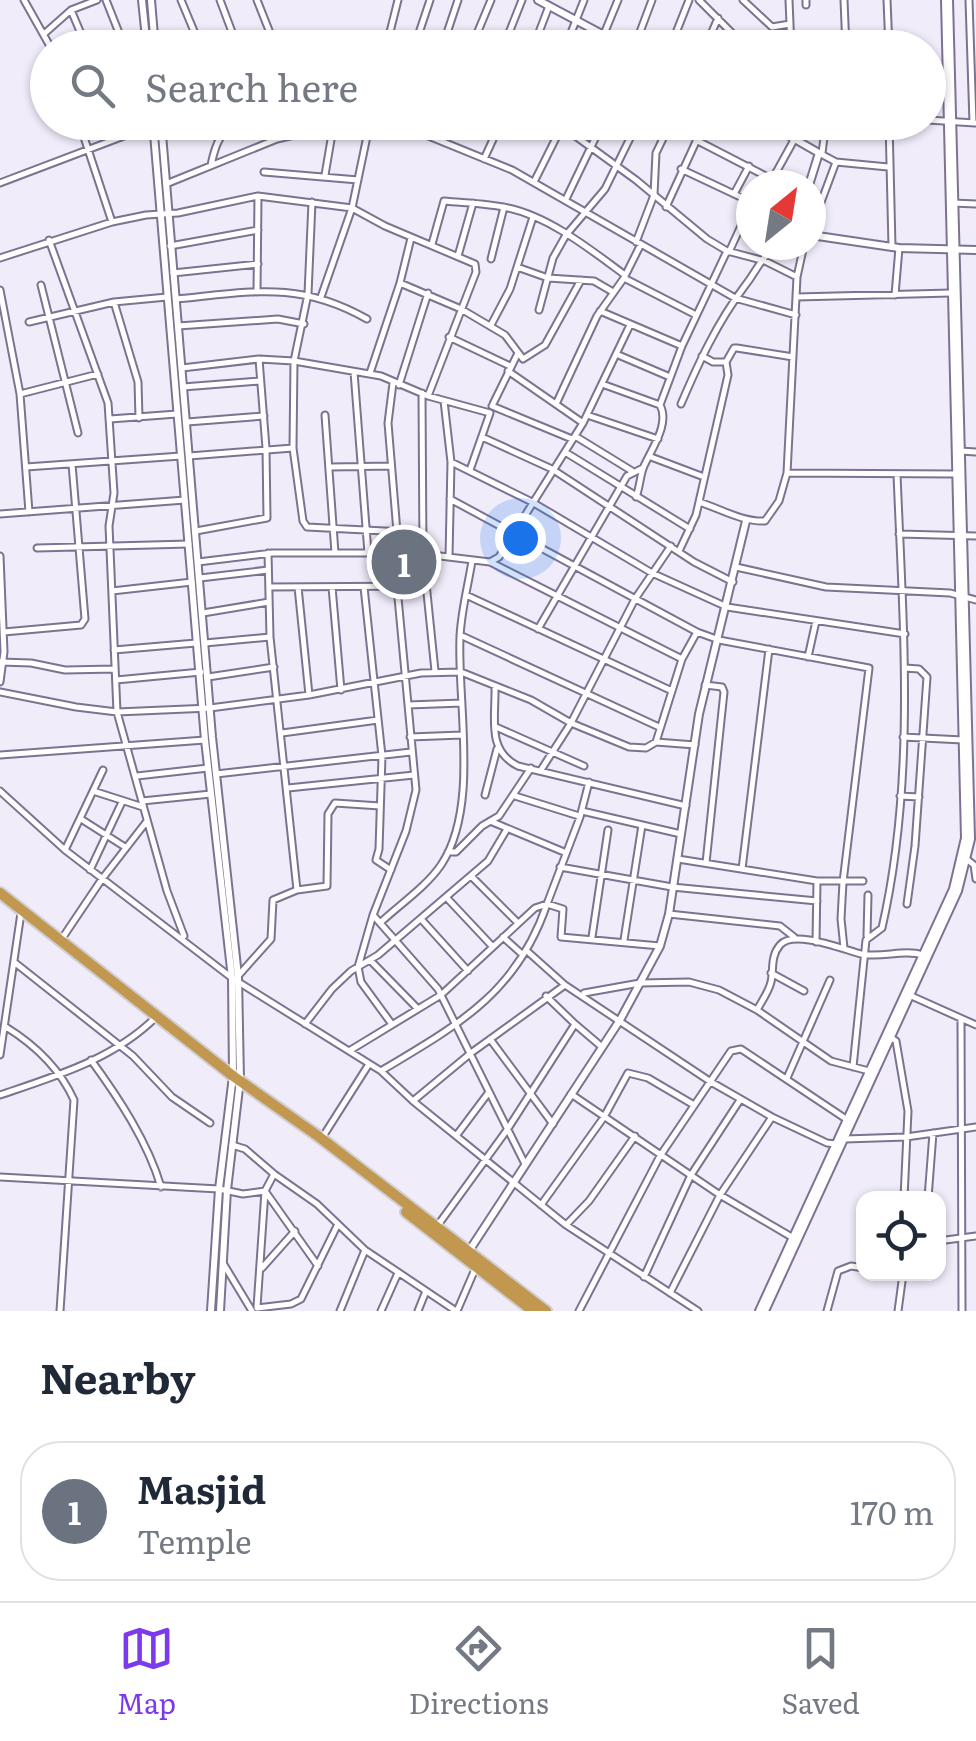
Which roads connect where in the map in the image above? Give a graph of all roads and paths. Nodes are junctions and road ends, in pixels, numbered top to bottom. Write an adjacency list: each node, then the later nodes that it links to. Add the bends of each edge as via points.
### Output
1 (24, 0): 31 (street)
2 (97, 0): 27 (street)
3 (106, 0): 34 (street)
4 (142, 0): 35 (main road)
5 (151, 0): 36 (main road)
6 (182, 0): 37 (street)
7 (220, 0): 38 (street)
8 (257, 0): 39 (street)
9 (398, 0): 40 (street)
10 (430, 0): 41 (street)
11 (458, 0): 42 (street)
12 (491, 0): 43 (street)
13 (522, 0): 44 (street)
14 (538, 0): 26 (main road)
15 (584, 0): 29 (street)
16 (618, 0): 48 (street)
17 (652, 0): 49 (street)
18 (690, 0): 50 (street)
19 (699, 0): 28 (street)
20 (744, 0): 30 (street, via 772,27)
21 (789, 0): 30 (street)
22 (844, 0): 54 (street)
23 (887, 0): 55 (street)
24 (947, 0): 57 (main road)
25 (969, 0): 58 (street)
26 (553, 4): 29 (main road); 45 (street)
27 (71, 10): 32 (street); 33 (street)
28 (718, 18): 51 (street); 52 (street)
29 (576, 20): 46 (street); 47 (main road)
30 (790, 24): 53 (street)
31 (42, 30)
32 (48, 30)
33 (79, 30)
34 (118, 30)
35 (145, 30)
36 (154, 30)
37 (194, 30)
38 (231, 30)
39 (269, 30)
40 (392, 30)
41 (420, 30)
42 (448, 30)
43 (478, 30)
44 (510, 30)
45 (541, 30)
46 (572, 30)
47 (596, 30)
48 (606, 30)
49 (639, 30)
50 (678, 30)
51 (713, 30)
52 (730, 30)
53 (790, 30)
54 (845, 30)
55 (888, 30)
56 (946, 122): 57 (street)
57 (949, 122): 58 (street); 105 (main road)
58 (974, 123)
59 (85, 140): 80 (street)
60 (113, 140): 80 (street)
61 (160, 140): 112 (main road)
62 (161, 140): 98 (main road)
63 (219, 140): 84 (street)
64 (272, 140): 84 (street)
65 (330, 140): 94 (street)
66 (366, 140): 95 (street)
67 (438, 140): 82 (street)
68 (493, 140): 82 (street)
69 (554, 140): 97 (street)
70 (583, 140): 79 (street)
71 (594, 140): 79 (street)
72 (630, 140): 87 (street)
73 (662, 140): 101 (street)
74 (696, 140): 85 (street); 89 (street)
75 (792, 140): 91 (street)
76 (795, 140): 81 (main road)
77 (823, 140): 81 (street)
78 (889, 140): 86 (street)
79 (591, 146): 87 (street); 103 (street)
80 (88, 149): 96 (street); 114 (street)
81 (821, 154): 83 (street); 92 (main road)
82 (484, 159): 97 (street)
83 (836, 162): 86 (street); 99 (street)
84 (211, 166): 98 (street)
85 (750, 166): 90 (street); 100 (street)
86 (890, 167): 124 (street)
87 (617, 168): 101 (street); 111 (street)
88 (0, 169): 96 (street)
89 (681, 169): 100 (street); 109 (street)
90 (757, 170)
91 (774, 170)
92 (815, 170)
93 (264, 172): 94 (street)
94 (325, 175): 95 (street)
95 (358, 180): 110 (street)
96 (2, 182)
97 (534, 182): 103 (street)
98 (166, 184): 112 (main road)
99 (826, 190)
100 (734, 194)
101 (654, 195): 109 (street); 121 (street)
102 (258, 196): 104 (street); 112 (street); 115 (street)
103 (566, 199): 111 (street)
104 (312, 202): 110 (street); 149 (street)
105 (952, 203): 107 (street); 125 (main road)
106 (472, 204): 108 (street); 122 (street, via 444,200); 129 (street)
107 (976, 204)
108 (504, 207): 113 (street); 131 (street)
109 (666, 207): 127 (street)
110 (352, 208): 119 (street); 152 (street)
111 (587, 212): 117 (street); 121 (street)
112 (165, 213): 114 (street); 123 (main road); 154 (main road)
113 (533, 217): 117 (street); 136 (street)
114 (112, 222): 120 (street)
115 (258, 230): 123 (street); 135 (street)
116 (736, 234): 127 (street)
117 (566, 235): 138 (street); 140 (street)
118 (826, 235): 124 (main road)
119 (412, 237): 122 (street); 142 (street)
120 (49, 240): 130 (street); 158 (street)
121 (638, 243): 138 (street); 143 (street)
122 (432, 244): 129 (street)
123 (170, 246): 137 (main road)
124 (896, 247): 125 (main road); 151 (street)
125 (953, 249): 126 (main road); 150 (main road); 211 (main road)
126 (976, 250)
127 (728, 251): 128 (street); 143 (street)
128 (736, 253)
129 (458, 256): 157 (street, via 475,264 476,272)
130 (0, 258)
131 (490, 259)
132 (759, 260): 155 (street)
133 (762, 260): 139 (street)
134 (801, 260): 139 (street)
135 (258, 264): 137 (street); 146 (street)
136 (517, 267): 140 (street); 169 (street)
137 (173, 273): 154 (main road)
138 (624, 276): 147 (street); 162 (street)
139 (797, 276): 153 (street)
140 (548, 278): 141 (street); 159 (street)
141 (581, 280): 147 (street); 172 (street, via 545,345 522,360)
142 (400, 283): 148 (street); 183 (street)
143 (711, 284): 155 (street); 162 (street)
144 (40, 285): 163 (street)
145 (0, 290): 190 (street)
146 (258, 292): 149 (street); 154 (street)
147 (614, 292): 160 (street)
148 (428, 293): 157 (street); 187 (street)
149 (308, 294): 152 (street); 166 (street)
150 (950, 294): 151 (street); 228 (main road)
151 (895, 295): 153 (street)
152 (321, 297): 164 (street)
153 (797, 297): 161 (street)
154 (171, 298): 156 (street); 168 (main road); 201 (main road)
155 (735, 298): 161 (street); 174 (street)
156 (114, 302): 158 (street); 200 (street, via 138,382)
157 (461, 309): 169 (street); 170 (street)
158 (75, 310): 163 (street); 182 (street)
159 (539, 310)
160 (600, 311): 167 (street); 193 (street)
161 (796, 314): 175 (street)
162 (696, 315): 171 (street)
163 (50, 316): 165 (street); 186 (street)
164 (367, 319)
165 (29, 322)
166 (304, 324): 168 (street, via 278,319); 177 (street)
167 (630, 325): 171 (street); 173 (street)
168 (178, 326): 179 (main road)
169 (491, 327): 172 (street)
170 (448, 337): 180 (street); 191 (street)
171 (682, 346): 184 (street)
172 (518, 353): 180 (street)
173 (616, 354): 184 (street); 188 (street)
174 (701, 356): 178 (street); 194 (street)
175 (793, 358): 178 (street, via 734,348); 226 (street)
176 (259, 359): 177 (street); 179 (street); 185 (street)
177 (294, 362): 181 (street); 209 (street)
178 (726, 362): 229 (street)
179 (182, 368): 189 (main road)
180 (509, 368): 193 (street); 196 (street)
181 (354, 372): 183 (street); 218 (street)
182 (98, 374): 186 (street); 202 (street)
183 (370, 374): 187 (street)
184 (670, 377): 195 (street)
185 (261, 381): 189 (street); 198 (street)
186 (65, 383): 190 (street); 204 (street)
187 (396, 384): 191 (street); 219 (street, via 388,423)
188 (602, 384): 195 (street); 197 (street)
189 (183, 387): 201 (main road)
190 (20, 394): 220 (street)
191 (425, 395): 192 (street); 247 (street)
192 (444, 400): 196 (street); 216 (street)
193 (556, 404): 203 (street)
194 (681, 404)
195 (660, 405): 207 (street)
196 (491, 409): 205 (street); 206 (street)
197 (587, 415): 203 (street); 207 (street)
198 (264, 416): 201 (street); 208 (street)
199 (324, 416): 221 (street)
200 (139, 418): 201 (street); 202 (street)
201 (182, 418): 213 (main road)
202 (110, 420): 215 (street)
203 (583, 423): 206 (street)
204 (78, 433)
205 (482, 436): 223 (street); 224 (street)
206 (573, 437): 210 (street); 225 (street)
207 (658, 439): 214 (street)
208 (266, 448): 209 (street); 213 (street); 245 (street, via 267,518)
209 (293, 448): 242 (street, via 304,524)
210 (564, 451): 223 (street); 230 (street)
211 (960, 451): 212 (street); 250 (main road)
212 (976, 452)
213 (185, 456): 215 (street); 233 (main road); 245 (main road)
214 (650, 457): 222 (street); 229 (street)
215 (110, 461): 217 (street); 236 (street)
216 (451, 462): 224 (street); 232 (street)
217 (72, 464): 220 (street); 238 (street)
218 (360, 466): 219 (street); 221 (street); 244 (street)
219 (392, 466): 246 (street)
220 (26, 467): 239 (street)
221 (331, 467): 242 (street)
222 (643, 468): 225 (street); 231 (street)
223 (552, 469): 234 (street); 237 (street)
224 (470, 471): 234 (street)
225 (632, 471): 230 (street)
226 (787, 473): 227 (street); 241 (street, via 765,521)
227 (897, 474): 228 (street); 249 (street)
228 (955, 474): 250 (main road)
229 (704, 477): 235 (street)
230 (620, 488): 231 (street); 237 (street)
231 (636, 497): 243 (street)
232 (450, 498): 248 (street); 264 (street)
233 (185, 500): 236 (street); 253 (main road)
234 (532, 502): 248 (street); 251 (street)
235 (699, 502): 241 (street); 243 (street)
236 (113, 506): 238 (street); 257 (street)
237 (610, 506): 251 (street); 254 (street)
238 (75, 508): 239 (street); 256 (street)
239 (30, 512): 240 (street)
240 (0, 514)
241 (746, 522): 269 (main road)
242 (335, 529): 244 (street); 258 (street)
243 (690, 529): 260 (street)
244 (366, 530): 246 (street); 259 (street)
245 (196, 531): 266 (main road)
246 (397, 532): 247 (street)
247 (423, 533): 262 (street)
248 (513, 533): 267 (street); 268 (street)
249 (900, 534): 250 (street); 282 (street)
250 (960, 534): 252 (street); 284 (main road)
251 (590, 535): 268 (street); 271 (street)
252 (976, 536)
253 (189, 544): 257 (street); 272 (main road)
254 (671, 546): 260 (street); 271 (street)
255 (37, 548): 256 (street)
256 (77, 548): 257 (street); 295 (street, via 82,625)
257 (110, 548): 281 (street)
258 (335, 552): 259 (street); 261 (street)
259 (368, 552): 262 (street)
260 (678, 552): 274 (street)
261 (268, 553): 266 (street); 270 (street)
262 (424, 554): 264 (street); 276 (street)
263 (0, 556): 273 (street)
264 (449, 558): 265 (street)
265 (472, 561): 267 (street); 283 (street)
266 (198, 562): 272 (main road)
267 (490, 562): 285 (street)
268 (574, 566): 285 (street); 286 (street)
269 (736, 567): 274 (main road); 282 (street, via 826,587)
270 (268, 570): 272 (street); 277 (street)
271 (652, 573): 286 (street); 290 (street)
272 (196, 580): 281 (street); 291 (main road); 301 (main road)
273 (1, 582): 289 (street)
274 (732, 582): 290 (main road)
275 (397, 586): 276 (street); 280 (street); 314 (street)
276 (426, 586): 311 (street)
277 (268, 587): 278 (street); 288 (street)
278 (298, 587): 279 (street); 324 (street)
279 (332, 587): 280 (street); 320 (street)
280 (364, 587): 317 (street)
281 (112, 591): 303 (street)
282 (903, 592): 284 (street); 297 (street)
283 (466, 595): 293 (street); 298 (street)
284 (962, 596): 287 (street); 330 (main road)
285 (556, 597): 293 (street); 294 (street)
286 (635, 599): 294 (street); 296 (street)
287 (976, 600)
288 (269, 602): 291 (street); 299 (street)
289 (2, 606): 295 (street)
290 (727, 607): 292 (street); 300 (main road)
291 (203, 613): 301 (main road)
292 (816, 621): 297 (street); 304 (street)
293 (538, 629): 306 (street)
294 (618, 629): 305 (street); 306 (street)
295 (4, 632): 307 (street)
296 (697, 632): 300 (street); 305 (street)
297 (905, 634): 309 (street)
298 (460, 635): 312 (street); 323 (street)
299 (270, 638): 301 (street); 308 (street)
300 (719, 640): 302 (street); 319 (main road)
301 (202, 643): 303 (street); 313 (main road)
302 (768, 649): 304 (street); 390 (street)
303 (114, 650): 310 (street)
304 (808, 657): 400 (street, via 870,672)
305 (682, 659): 321 (street)
306 (601, 660): 321 (street); 323 (street)
307 (2, 663): 310 (street); 316 (street)
308 (274, 667): 313 (street); 325 (street)
309 (905, 668): 338 (street); 339 (street, via 927,677)
310 (115, 669): 315 (street)
311 (434, 671): 312 (street); 314 (street)
312 (460, 672): 318 (street); 326 (street)
313 (204, 674): 315 (street); 328 (main road)
314 (406, 677): 317 (street); 327 (street)
315 (116, 680): 329 (street)
316 (0, 682)
317 (374, 684): 320 (street); 331 (street)
318 (495, 686): 332 (street); 334 (street)
319 (705, 686): 343 (main road); 388 (street, via 724,692)
320 (341, 690): 324 (street)
321 (672, 691): 333 (street)
322 (0, 692): 329 (street)
323 (586, 692): 332 (street); 333 (street)
324 (309, 695): 325 (street)
325 (278, 700): 328 (street); 335 (street)
326 (462, 703): 327 (street); 336 (street)
327 (408, 705): 337 (street)
328 (206, 707): 329 (street); 340 (main road); 355 (main road)
329 (117, 712): 344 (street)
330 (969, 714): 341 (main road); 381 (main road)
331 (378, 720): 335 (street); 349 (street)
332 (571, 724): 342 (street, via 629,748); 346 (street)
333 (659, 727): 342 (street)
334 (496, 728): 345 (street); 346 (street)
335 (282, 734): 351 (street)
336 (464, 735): 337 (street); 384 (street, via 460,810)
337 (410, 737): 347 (street)
338 (903, 737): 339 (street); 366 (street)
339 (924, 739): 341 (street); 367 (street)
340 (205, 740): 344 (street); 355 (main road)
341 (963, 740): 381 (main road)
342 (656, 742): 343 (street)
343 (695, 745): 371 (main road)
344 (127, 748): 348 (street); 357 (street)
345 (497, 749): 352 (street, via 504,759); 364 (street)
346 (553, 751): 350 (street); 354 (street)
347 (411, 752): 349 (street); 356 (street)
348 (0, 756)
349 (382, 756): 351 (street); 358 (street)
350 (584, 766)
351 (285, 768): 355 (street); 360 (street)
352 (530, 768): 354 (street); 365 (street)
353 (102, 770): 362 (street)
354 (540, 770): 359 (street)
355 (212, 771): 357 (street); 363 (main road); 435 (main road)
356 (415, 774): 358 (street); 392 (street, via 406,831)
357 (135, 776): 369 (street)
358 (382, 776): 360 (street); 370 (street)
359 (589, 782): 371 (street); 372 (street)
360 (288, 788): 402 (street)
361 (0, 791): 383 (street)
362 (94, 791): 368 (street); 373 (street)
363 (211, 794): 369 (street); 435 (main road)
364 (485, 795)
365 (515, 796): 372 (street); 375 (street)
366 (900, 796): 367 (street); 415 (street, via 886,914 880,933)
367 (919, 797): 408 (street)
368 (122, 802): 369 (street); 380 (street)
369 (143, 804): 374 (street)
370 (381, 806): 392 (street, via 376,860); 402 (street, via 335,803 328,814 328,886)
371 (686, 806): 379 (main road)
372 (581, 814): 376 (street); 385 (street)
373 (81, 819): 380 (street); 383 (street)
374 (147, 821): 382 (street); 420 (street)
375 (490, 821): 377 (street); 384 (street)
376 (642, 825): 379 (street); 399 (street)
377 (507, 829): 385 (street); 394 (street)
378 (608, 830): 393 (street)
379 (681, 834): 386 (main road)
380 (107, 836): 382 (street); 391 (street)
381 (970, 844): 387 (main road)
382 (126, 848): 395 (street)
383 (65, 850): 391 (street)
384 (448, 852): 413 (street, via 440,868)
385 (564, 852): 389 (street)
386 (676, 858): 388 (street); 401 (main road)
387 (965, 858): 396 (street); 429 (main road); 441 (main road, via 958,891)
388 (706, 863): 390 (street)
389 (560, 867): 393 (street); 407 (street)
390 (742, 869): 397 (street)
391 (90, 870): 395 (street)
392 (391, 870): 411 (street)
393 (602, 875): 399 (street); 416 (street)
394 (471, 876): 405 (street); 414 (street)
395 (102, 879): 419 (street); 420 (street)
396 (976, 879)
397 (817, 881): 400 (street); 406 (street)
398 (863, 881): 400 (street)
399 (633, 882): 401 (street); 422 (street)
400 (843, 882): 426 (street)
401 (672, 887): 406 (street); 410 (main road)
402 (297, 890): 435 (street, via 273,900 271,939)
403 (0, 893): 409 (highway)
404 (868, 895): 415 (street)
405 (446, 897): 412 (street); 425 (street)
406 (817, 901): 423 (street)
407 (547, 904): 414 (street); 416 (street, via 563,909 561,936); 427 (street)
408 (907, 904)
409 (22, 910): 419 (highway); 431 (street)
410 (669, 914): 417 (street, via 780,926); 424 (main road)
411 (373, 916): 413 (street); 432 (street)
412 (420, 919): 421 (street); 433 (street)
413 (380, 923): 421 (street)
414 (518, 923): 418 (street)
415 (868, 936): 428 (street)
416 (592, 937): 422 (street)
417 (794, 937): 423 (street); 434 (street, via 781,943)
418 (503, 938): 425 (street); 427 (street)
419 (60, 940): 447 (highway)
420 (185, 940): 435 (street)
421 (396, 940): 430 (street); 442 (street)
422 (624, 940): 424 (street)
423 (816, 942): 426 (street)
424 (660, 946): 437 (main road)
425 (493, 947): 433 (street)
426 (844, 948): 428 (street)
427 (525, 953): 438 (street); 454 (street)
428 (864, 954): 429 (street); 466 (street)
429 (922, 954): 441 (main road)
430 (370, 960): 432 (street); 444 (street)
431 (14, 962): 446 (street); 460 (street)
432 (358, 968): 450 (street); 451 (street)
433 (468, 971): 442 (street)
434 (771, 973): 439 (street); 445 (street)
435 (236, 978): 451 (street); 470 (main road)
436 (830, 980): 458 (street)
437 (640, 983): 440 (street); 445 (street, via 689,982); 448 (main road)
438 (564, 985): 440 (street); 443 (street)
439 (804, 991)
440 (581, 994): 448 (street)
441 (907, 994): 449 (street); 456 (main road); 468 (main road)
442 (441, 996): 444 (street); 454 (street)
443 (546, 996): 452 (street); 457 (street)
444 (417, 1008): 450 (street)
445 (758, 1010): 458 (street)
446 (3, 1015): 455 (street)
447 (157, 1016): 460 (street); 470 (highway)
448 (620, 1020): 459 (main road); 472 (street)
449 (961, 1020): 453 (street); 487 (street)
450 (391, 1023): 461 (street)
451 (305, 1024): 461 (street)
452 (575, 1024): 459 (street); 474 (street)
453 (976, 1024)
454 (456, 1026): 462 (street); 467 (street)
455 (6, 1027): 463 (street); 469 (street)
456 (890, 1037): 493 (street, via 903,1072); 494 (main road)
457 (490, 1039): 462 (street); 474 (street)
458 (804, 1039): 466 (street, via 831,1061); 471 (street)
459 (602, 1047): 475 (main road)
460 (120, 1048): 464 (street); 484 (street)
461 (349, 1051): 465 (street)
462 (471, 1053): 473 (street); 478 (street)
463 (0, 1055)
464 (91, 1060): 469 (street); 504 (street, via 155,1166)
465 (369, 1064): 467 (street); 492 (street)
466 (854, 1066): 468 (street)
467 (381, 1071): 478 (street)
468 (869, 1072): 483 (main road)
469 (60, 1075): 476 (street); 502 (street, via 74,1100)
470 (236, 1078): 481 (highway); 495 (main road); 505 (main road)
471 (786, 1080): 472 (street, via 736,1049); 483 (street)
472 (711, 1082): 477 (street); 479 (street)
473 (489, 1092): 488 (street); 490 (street)
474 (530, 1093): 485 (street); 488 (street)
475 (571, 1094): 480 (street); 485 (main road)
476 (0, 1095)
477 (741, 1099): 482 (street); 500 (street)
478 (413, 1101): 490 (street)
479 (695, 1105): 480 (street, via 628,1074); 496 (street)
480 (604, 1116): 491 (street); 510 (street)
481 (289, 1117): 492 (highway); 524 (highway)
482 (772, 1117): 494 (street, via 827,1143); 509 (street)
483 (846, 1119): 494 (main road)
484 (210, 1122)
485 (553, 1124): 498 (main road)
486 (976, 1127): 487 (street)
487 (959, 1129): 489 (street); 517 (street)
488 (507, 1130): 497 (street); 498 (street)
489 (933, 1133): 493 (street); 508 (street)
490 (456, 1136): 497 (street)
491 (635, 1136): 496 (street); 512 (street)
492 (322, 1138): 513 (highway)
493 (906, 1138): 494 (street); 507 (street)
494 (838, 1141): 516 (main road)
495 (232, 1145): 499 (street); 505 (main road)
496 (660, 1156): 500 (street); 521 (street)
497 (485, 1160): 503 (street); 513 (street)
498 (525, 1164): 503 (main road)
499 (274, 1174): 506 (street); 511 (street)
500 (690, 1175): 509 (street); 528 (street)
501 (0, 1177): 502 (street)
502 (70, 1180): 504 (street); 533 (street)
503 (513, 1183): 510 (street); 520 (main road)
504 (160, 1186): 505 (street)
505 (223, 1189): 506 (street); 522 (main road); 534 (main road)
506 (265, 1190): 514 (street); 526 (street)
507 (904, 1191)
508 (929, 1191)
509 (720, 1195): 516 (street); 531 (street)
510 (540, 1204): 512 (street)
511 (338, 1225): 519 (street); 523 (street)
512 (566, 1225): 521 (street)
513 (436, 1227): 520 (highway)
514 (296, 1230): 523 (street); 526 (street)
515 (976, 1236): 517 (street)
516 (794, 1238): 544 (main road)
517 (962, 1238): 518 (street); 547 (street)
518 (946, 1240)
519 (366, 1250): 527 (street); 536 (street)
520 (468, 1252): 541 (highway)
521 (609, 1255): 528 (street); 542 (street)
522 (223, 1263): 532 (street); 535 (main road)
523 (318, 1266): 532 (street, via 296,1302)
524 (476, 1267): 539 (street); 540 (highway)
525 (856, 1267): 545 (street, via 838,1271)
526 (260, 1270): 532 (street)
527 (398, 1272): 530 (street); 537 (street)
528 (644, 1277): 531 (street)
529 (902, 1281): 546 (street)
530 (426, 1291): 538 (street); 539 (street)
531 (670, 1292): 543 (street)
532 (256, 1310)
533 (60, 1311)
534 (211, 1311)
535 (220, 1311)
536 (340, 1311)
537 (381, 1311)
538 (418, 1311)
539 (456, 1311)
540 (534, 1311)
541 (546, 1311)
542 (579, 1311)
543 (698, 1311)
544 (762, 1311)
545 (827, 1311)
546 (898, 1311)
547 (962, 1311)

